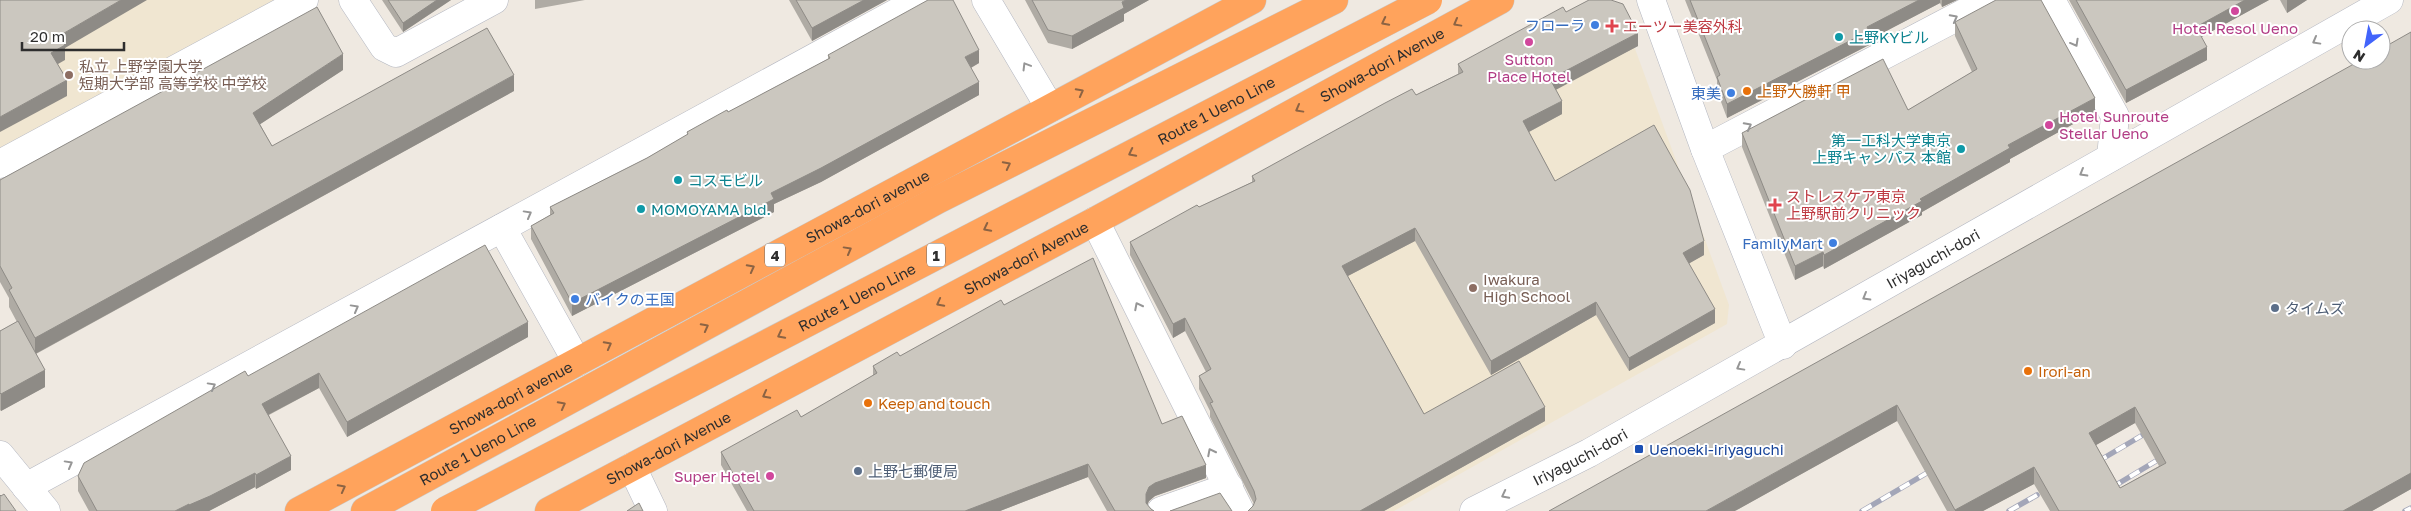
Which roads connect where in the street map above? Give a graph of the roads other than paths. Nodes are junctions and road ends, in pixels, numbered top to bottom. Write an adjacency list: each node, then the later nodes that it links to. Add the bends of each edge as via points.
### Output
1 (304, 0): 17 (street)
2 (353, 0): 3 (street, via 384,47 396,53)
3 (494, 0)
4 (920, 0): 19 (street, one-way to 4)
5 (986, 0): 14 (street, one-way to 5)
6 (1252, 0): 14 (highway, Showa-dori avenue / 4, one-way to 6)
7 (1334, 0): 28 (highway, Route 1 Ueno Line, one-way to 7, via 940,199)
8 (1428, 0): 29 (highway, Route 1 Ueno Line / 1, one-way to 29, bridge)
9 (1500, 0): 18 (highway, Showa-dori Avenue, one-way to 18)
10 (1651, 0): 15 (street)
11 (1988, 0): 15 (street, one-way to 11)
12 (2051, 0): 16 (street, one-way to 16, via 2115,116)
13 (2389, 0): 16 (street, Iriyaguchi-dori, one-way to 16)
14 (1050, 108): 21 (highway, Showa-dori avenue / 4, one-way to 14)
15 (1705, 149): 20 (street)
16 (2111, 157): 20 (street, Iriyaguchi-dori, one-way to 20)
17 (0, 164)
18 (1095, 221): 23 (highway, Showa-dori Avenue, one-way to 23); 25 (street, one-way to 18)
19 (502, 228): 21 (street); 24 (street, one-way to 19)
20 (1783, 345): 33 (street, Iriyaguchi-dori, one-way to 33, via 1589,453)
21 (577, 362): 27 (highway, Showa-dori avenue / 4, one-way to 21)
22 (0, 455): 24 (street)
23 (632, 467): 30 (highway, Showa-dori Avenue); 31 (street)
24 (26, 487): 26 (street)
25 (1235, 499): 32 (street)
26 (46, 511)
27 (299, 511)
28 (366, 511)
29 (445, 511)
30 (549, 511)
31 (653, 511)
32 (1161, 511)
33 (1474, 511)

